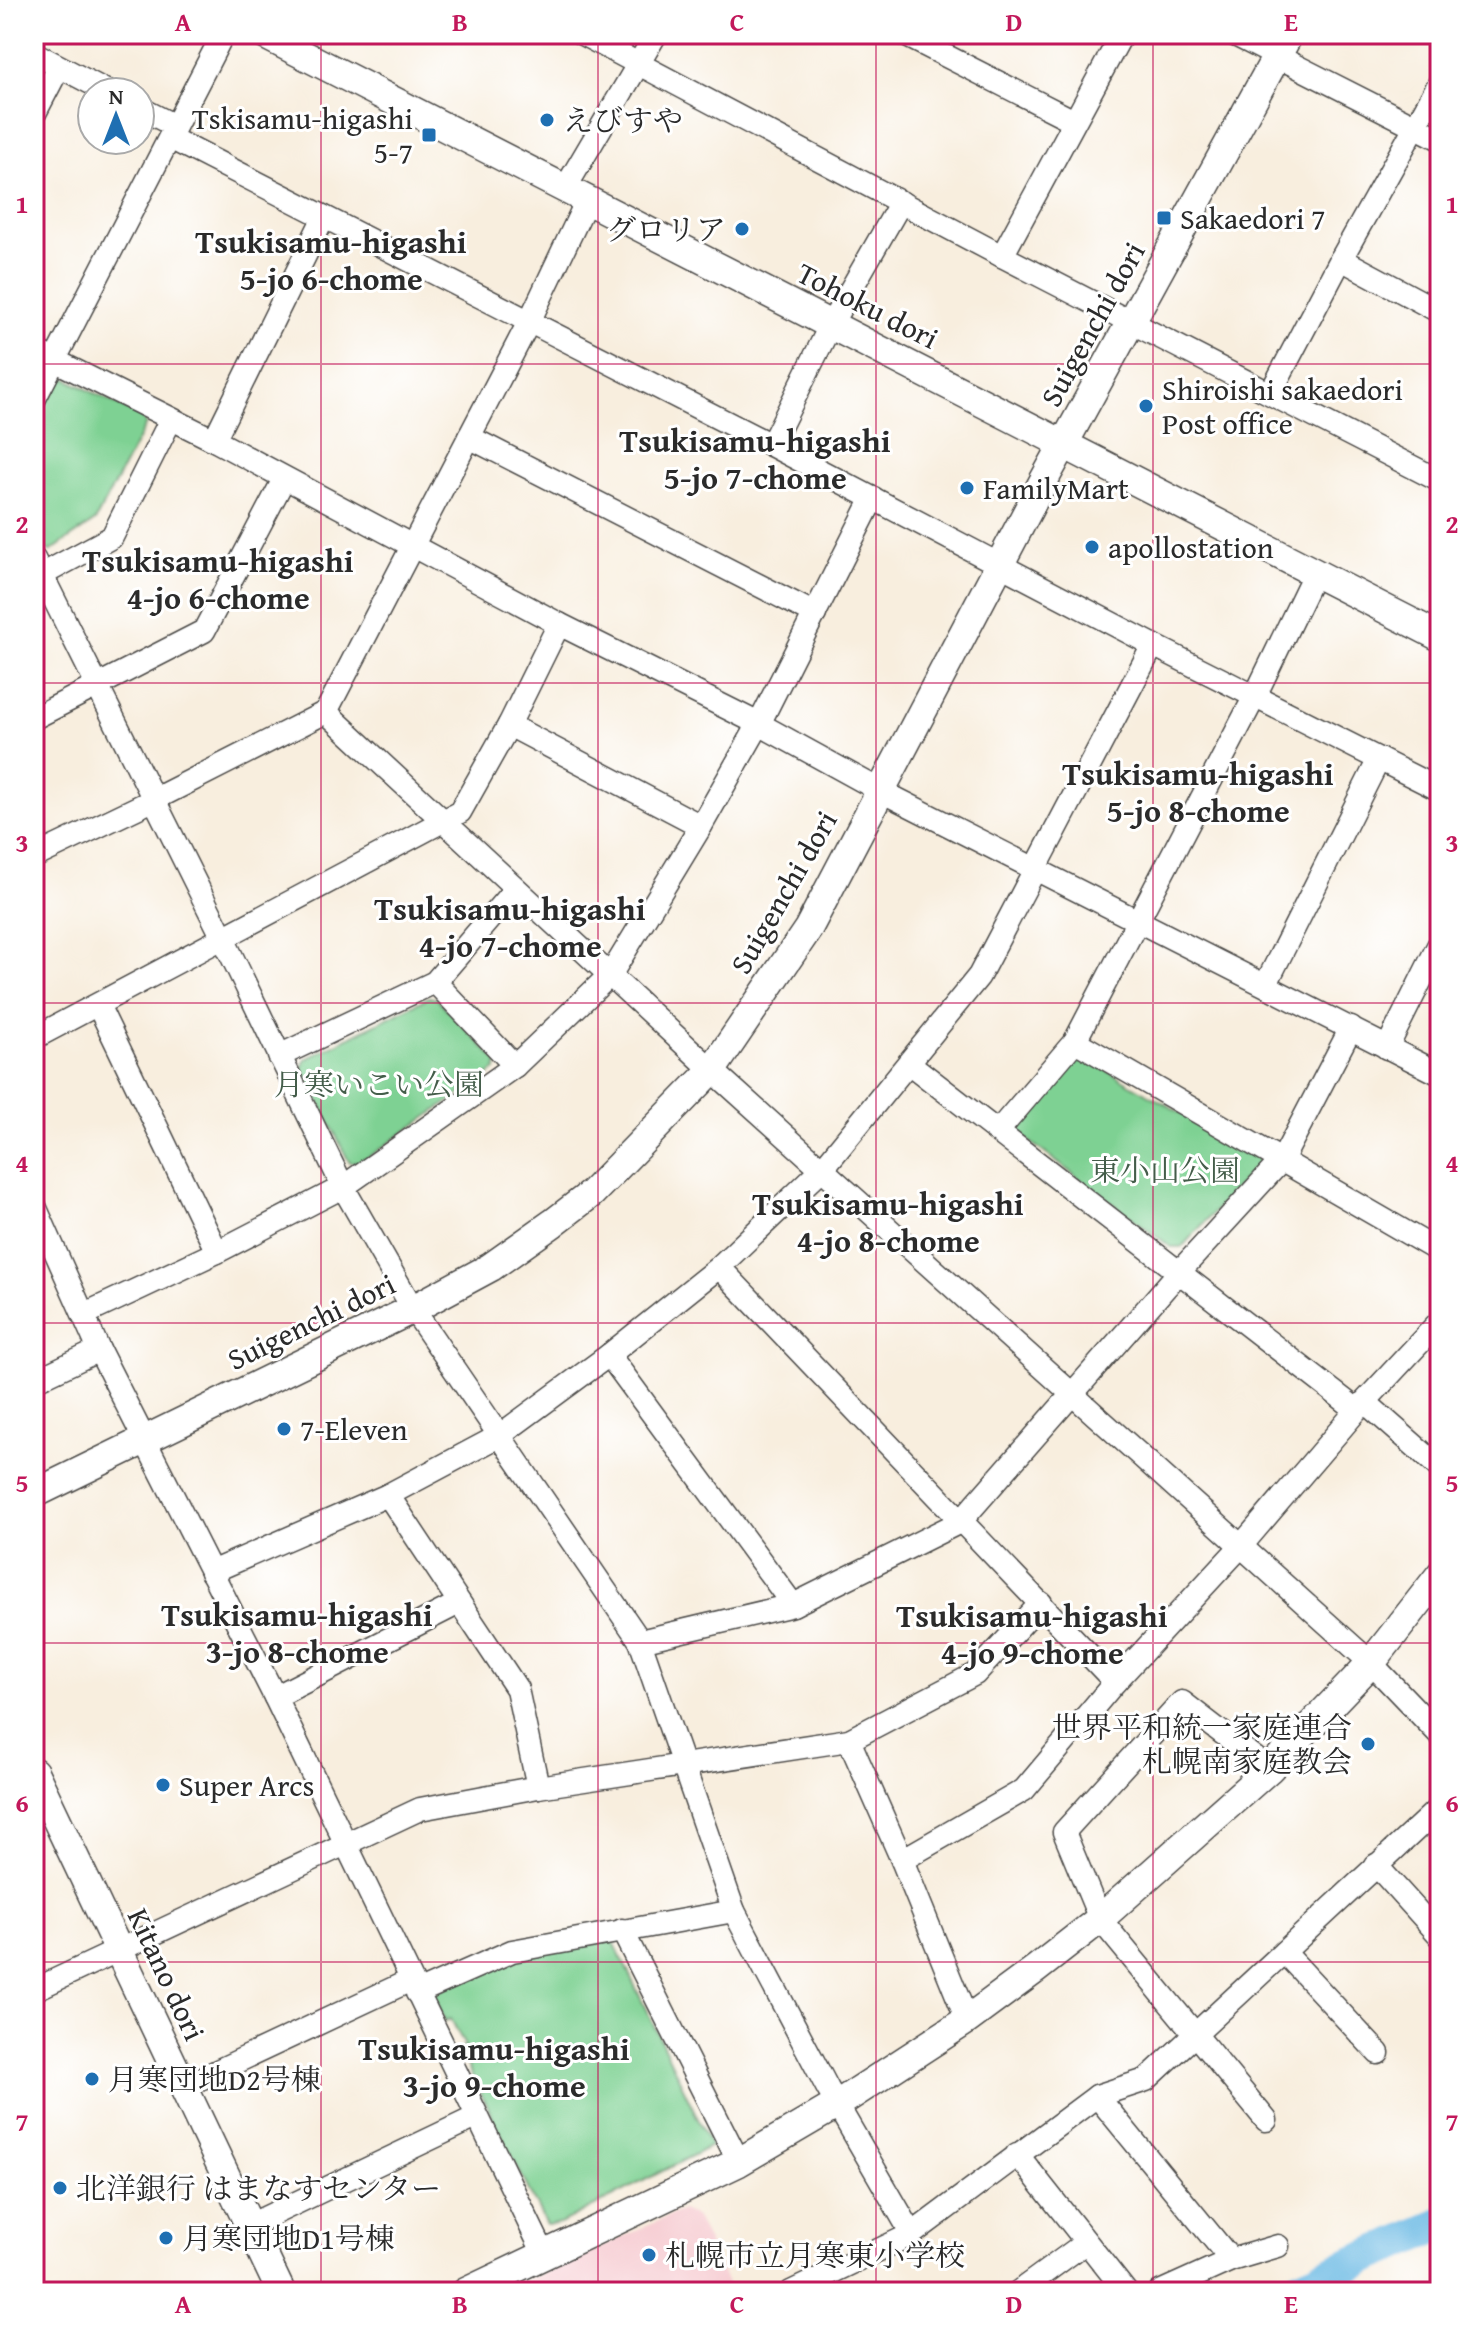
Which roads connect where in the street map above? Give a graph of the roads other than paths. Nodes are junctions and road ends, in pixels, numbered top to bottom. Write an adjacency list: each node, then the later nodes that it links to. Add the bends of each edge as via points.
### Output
1 (223, 34): 18 (street)
2 (263, 34): 20 (street, Tohoku dori)
3 (582, 34): 10 (street)
4 (656, 34): 10 (street)
5 (903, 34): 16 (street)
6 (1122, 34): 16 (street)
7 (1233, 34): 8 (street)
8 (1283, 45): 17 (street); 27 (street, Suigenchi dori)
9 (34, 53): 11 (street)
10 (638, 64): 20 (street); 21 (street)
11 (59, 67): 12 (street); 14 (street)
12 (77, 76)
13 (1440, 82): 17 (street)
14 (34, 115)
15 (156, 120): 18 (street)
16 (1074, 121): 23 (street)
17 (1416, 127): 19 (street); 24 (street)
18 (173, 132): 22 (street); 30 (street)
19 (1440, 139)
20 (577, 193): 26 (street); 28 (street, Tohoku dori)
21 (901, 202): 23 (street); 28 (street)
22 (324, 217): 26 (street); 35 (street)
23 (1002, 256): 27 (street)
24 (1341, 259): 25 (street); 31 (street)
25 (1440, 312)
26 (529, 322): 34 (street); 36 (street)
27 (1133, 323): 31 (street); 37 (street, Suigenchi dori)
28 (831, 324): 36 (street); 37 (street, Tohoku dori)
29 (34, 350): 30 (street)
30 (54, 360): 32 (street); 33 (street)
31 (1271, 392): 39 (street)
32 (34, 400)
33 (171, 419): 35 (street); 43 (street, via 112,537)
34 (469, 437): 41 (street); 45 (street)
35 (214, 440): 38 (street)
36 (771, 445): 40 (street)
37 (1064, 445): 42 (street, Suigenchi dori); 44 (street, Tohoku dori)
38 (284, 479): 41 (street); 49 (street, via 204,631)
39 (1440, 481)
40 (873, 498): 42 (street); 45 (street)
41 (413, 545): 46 (street); 51 (street)
42 (1000, 565): 48 (street); 57 (street, Suigenchi dori)
43 (37, 571): 49 (street)
44 (1314, 574): 47 (street, Tohoku dori); 50 (street)
45 (815, 614): 53 (street)
46 (559, 624): 53 (street); 54 (street)
47 (1440, 637)
48 (1153, 645): 50 (street); 62 (street)
49 (97, 686): 52 (street); 58 (street)
50 (1255, 696): 55 (street); 64 (street)
51 (326, 712): 58 (street); 59 (street)
52 (34, 718)
53 (759, 724): 57 (street); 60 (street)
54 (509, 725): 59 (street, via 460,812); 60 (street)
55 (1379, 759): 56 (street); 69 (street)
56 (1440, 790)
57 (881, 791): 62 (street); 78 (street, Suigenchi dori, via 808,929)
58 (155, 799): 61 (street); 65 (street)
59 (442, 822): 63 (street); 65 (street)
60 (701, 826): 67 (street)
61 (34, 857)
62 (1036, 870): 64 (street); 76 (street, via 979,976)
63 (515, 889): 67 (street); 68 (street)
64 (1139, 921): 69 (street); 73 (street)
65 (222, 936): 70 (street); 75 (street)
66 (1440, 942): 74 (street)
67 (611, 974): 77 (street); 78 (street)
68 (435, 982): 75 (street); 77 (street)
69 (1266, 984): 71 (street)
70 (98, 1005): 72 (street); 85 (street)
71 (1351, 1028): 74 (street); 81 (street)
72 (34, 1038)
73 (1075, 1041): 80 (street); 81 (street)
74 (1387, 1048): 79 (street)
75 (279, 1056): 83 (street)
76 (910, 1064): 80 (street); 82 (street)
77 (515, 1066): 83 (street)
78 (712, 1070): 82 (street); 89 (street, Suigenchi dori, via 592,1193 491,1267)
79 (1440, 1074)
80 (999, 1130): 88 (street)
81 (1282, 1160): 86 (street); 88 (street)
82 (823, 1168): 87 (street); 95 (street)
83 (343, 1187): 85 (street); 89 (street)
84 (34, 1204): 90 (street)
85 (217, 1252): 90 (street)
86 (1440, 1252)
87 (719, 1267): 93 (street); 102 (street)
88 (1180, 1271): 95 (street); 96 (street)
89 (413, 1309): 97 (street); 98 (street, Suigenchi dori)
90 (85, 1314): 92 (street)
91 (1440, 1321): 96 (street)
92 (99, 1350): 94 (street); 98 (street)
93 (609, 1355): 97 (street); 108 (street)
94 (34, 1381)
95 (1072, 1394): 102 (street); 103 (street)
96 (1361, 1406): 99 (street); 103 (street)
97 (499, 1436): 101 (street); 109 (street)
98 (145, 1440): 100 (street, Suigenchi dori); 104 (street)
99 (1440, 1468)
100 (34, 1494)
101 (388, 1495): 104 (street); 106 (street)
102 (960, 1522): 107 (street); 108 (street)
103 (1241, 1546): 110 (street); 111 (street)
104 (211, 1572): 112 (street)
105 (1440, 1575): 110 (street)
106 (459, 1603): 112 (street); 118 (street, via 517,1689)
107 (1041, 1603): 111 (street); 114 (street, via 975,1674)
108 (793, 1605): 109 (street)
109 (640, 1641): 115 (street)
110 (1371, 1663): 113 (street); 116 (street)
111 (1115, 1682): 121 (street, via 1024,1790)
112 (275, 1697): 120 (street)
113 (1440, 1735)
114 (849, 1740): 115 (street); 121 (street)
115 (682, 1766): 118 (street); 123 (street)
116 (1269, 1769): 124 (street); 124 (street, via 1182,1702 1064,1832)
117 (34, 1772): 127 (street, Kitano dori)
118 (538, 1787): 120 (street, via 420,1809)
119 (1440, 1807): 122 (street)
120 (343, 1843): 127 (street); 129 (street)
121 (902, 1860): 131 (street)
122 (1376, 1865): 126 (street); 128 (street)
123 (734, 1911): 125 (street); 136 (street)
124 (1100, 1919): 131 (street); 132 (street)
125 (622, 1930): 129 (street, via 512,1951); 140 (street)
126 (1440, 1936)
127 (118, 1950): 130 (street); 134 (street, Kitano dori)
128 (1284, 1952): 132 (street); 133 (street)
129 (414, 1987): 134 (street); 137 (street)
130 (34, 1990)
131 (967, 2020): 136 (street)
132 (1197, 2035): 135 (street, via 1146,2080); 138 (street)
133 (1378, 2053)
134 (183, 2087): 141 (street, Kitano dori)
135 (1097, 2096): 139 (street); 146 (street)
136 (838, 2104): 140 (street); 142 (street)
137 (476, 2117): 141 (street); 145 (street)
138 (1266, 2120)
139 (1017, 2154): 142 (street); 143 (street)
140 (739, 2162): 145 (street)
141 (250, 2225): 147 (street, Kitano dori)
142 (912, 2234): 149 (street)
143 (1085, 2243): 150 (street); 151 (street)
144 (1278, 2246): 146 (street)
145 (544, 2254): 148 (street)
146 (1231, 2260): 152 (street)
147 (281, 2292)
148 (466, 2292)
149 (791, 2292)
150 (1018, 2292)
151 (1126, 2292)
152 (1160, 2292)

